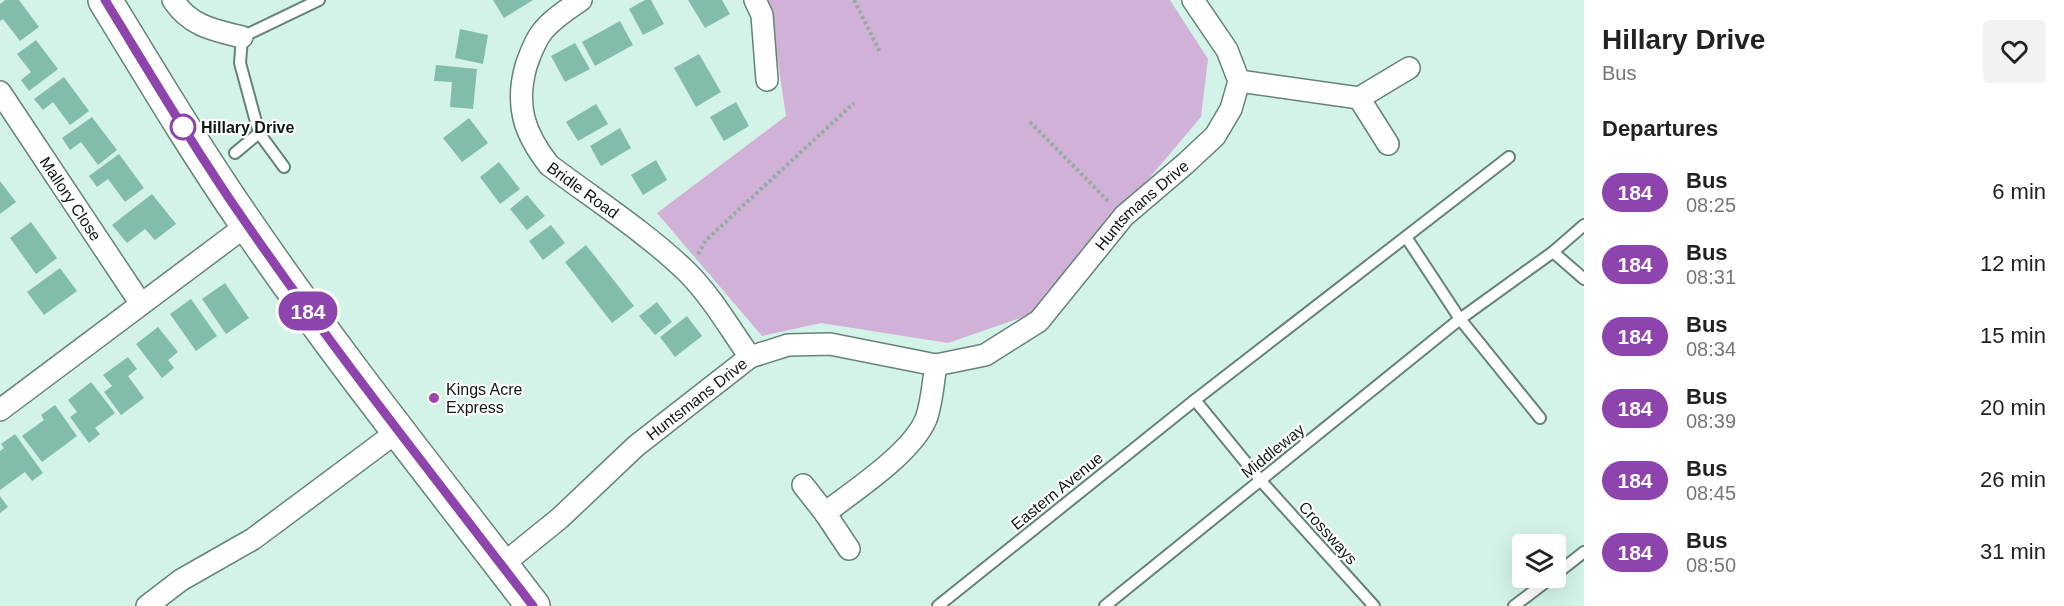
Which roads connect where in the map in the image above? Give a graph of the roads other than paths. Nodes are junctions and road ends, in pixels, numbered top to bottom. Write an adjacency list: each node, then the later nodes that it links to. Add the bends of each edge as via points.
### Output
1 (105, 0): 18 (highway)
2 (173, 0): 7 (street, via 182,14 210,29)
3 (319, 0): 7 (lane)
4 (581, 0): 25 (street, Bridle Road, via 541,33 530,54 520,103 526,129 549,165 687,273)
5 (755, 0): 9 (street, via 762,15)
6 (1193, 0): 10 (street, via 1227,50)
7 (242, 37): 13 (lane, via 240,63)
8 (1408, 68): 12 (street)
9 (767, 80)
10 (1239, 81): 12 (street); 26 (street, Huntsmans Drive, via 1231,109 1215,136 1124,216 1039,321 986,355)
11 (0, 92): 23 (street, Mallory Close)
12 (1359, 98): 14 (street)
13 (259, 133): 15 (lane); 17 (lane)
14 (1388, 144)
15 (235, 153)
16 (1509, 157): 20 (lane, Eastern Avenue)
17 (284, 167)
18 (247, 225): 23 (street); 30 (highway)
19 (1584, 225): 21 (lane, Middleway)
20 (1406, 237): 24 (lane); 27 (lane, Eastern Avenue)
21 (1554, 252): 22 (lane); 24 (lane, Middleway)
22 (1584, 279)
23 (141, 304): 28 (street)
24 (1460, 319): 29 (lane); 31 (lane, Middleway)
25 (750, 357): 26 (street, Huntsmans Drive, via 788,345 830,344); 36 (street, Huntsmans Drive, via 636,446 560,518)
26 (936, 365): 33 (street, via 926,418 916,437)
27 (1195, 400): 31 (lane, Crossways); 41 (lane, Eastern Avenue)
28 (0, 410)
29 (1540, 418)
30 (398, 431): 36 (highway); 39 (street, via 253,539 181,580)
31 (1261, 481): 42 (lane, Middleway); 43 (lane, Crossways)
32 (803, 485): 33 (street)
33 (825, 513): 34 (street)
34 (849, 549)
35 (1584, 552): 37 (lane)
36 (502, 565): 40 (highway)
37 (1566, 566)
38 (1538, 588): 44 (lane)
39 (147, 606)
40 (533, 606)
41 (938, 606)
42 (1105, 606)
43 (1374, 606)
44 (1514, 606)

